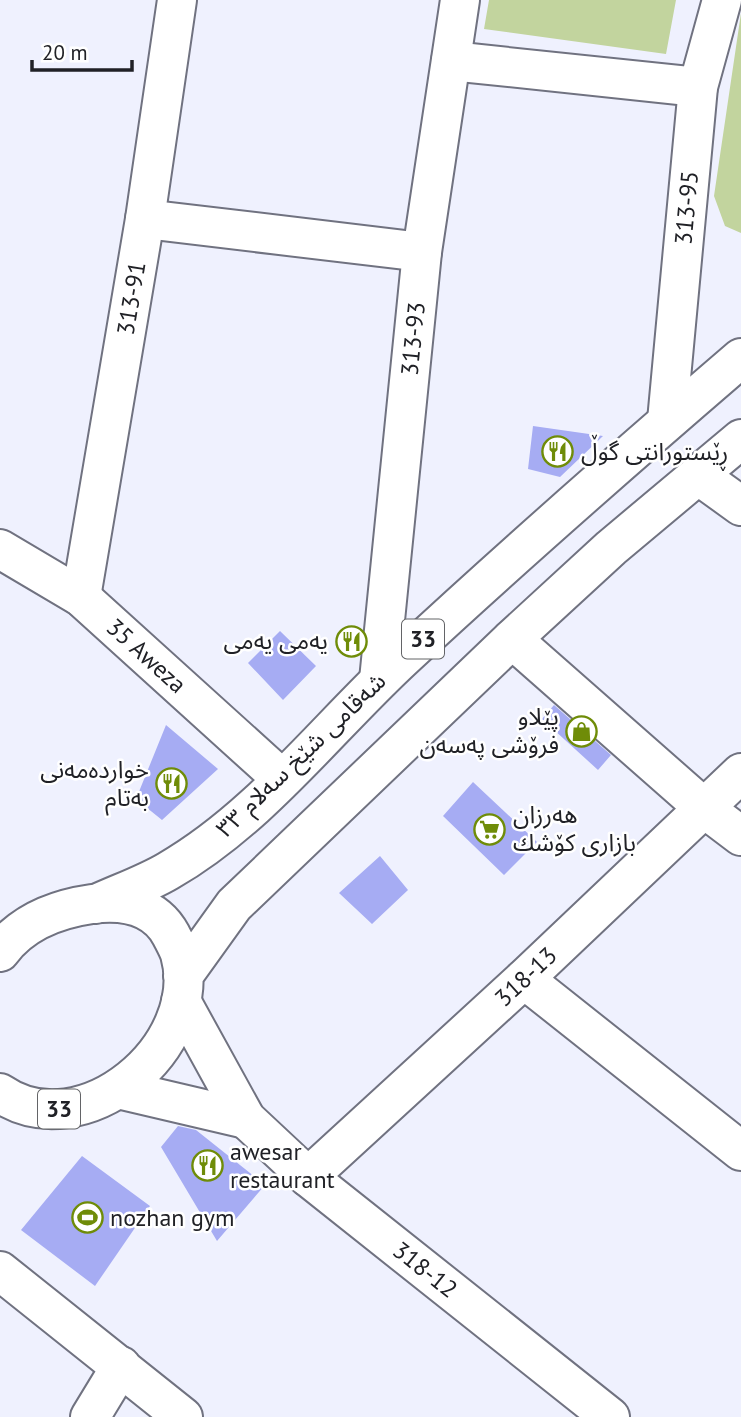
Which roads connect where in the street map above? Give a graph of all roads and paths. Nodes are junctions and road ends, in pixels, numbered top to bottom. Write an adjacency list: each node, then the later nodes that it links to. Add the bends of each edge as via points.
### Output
1 (177, 0): 6 (street, 313-91)
2 (460, 0): 4 (street, 313-93)
3 (722, 0): 5 (street, 313-95)
4 (451, 61): 5 (street); 7 (street, 313-93)
5 (698, 87): 9 (street, 313-95)
6 (145, 219): 7 (street); 14 (street, 313-91)
7 (422, 252): 16 (street, 313-93)
8 (741, 358): 9 (street, شەقامی شێخ سەلام ٣٣ / 33)
9 (667, 421): 16 (street, شەقامی شێخ سەلام ٣٣ / 33)
10 (741, 439): 11 (street, 33)
11 (698, 475): 12 (street); 15 (street, 33)
12 (741, 506)
13 (0, 549): 14 (street, 35 Aweza)
14 (81, 597): 18 (street, 35 Aweza)
15 (512, 639): 19 (street); 24 (street, 33, via 234,905)
16 (379, 680): 18 (street, شەقامی شێخ سەلام ٣٣ / 33)
17 (741, 773): 19 (street, 318-13)
18 (282, 779): 21 (street, شەقامی شێخ سەلام ٣٣ / 33, via 199,851)
19 (704, 808): 20 (street); 23 (street, 318-13)
20 (741, 836)
21 (96, 904): 22 (street, شەقامی شێخ سەلام ٣٣ / 33, via 62,909 31,923); 24 (street, شەقامی شێخ سەلام ٣٣ / 33, via 127,903 149,911 166,926 180,954)
22 (0, 952)
23 (524, 979): 29 (street); 30 (street, 318-13)
24 (182, 988): 25 (street, 33, via 172,1027 158,1051); 27 (street, 318-12)
25 (118, 1089): 26 (street, 33, via 66,1110); 27 (street)
26 (17, 1101): 28 (street, 33)
27 (246, 1119): 30 (street, 318-12)
28 (0, 1130)
29 (741, 1151)
30 (307, 1177): 35 (street, 318-12)
31 (0, 1271): 32 (street)
32 (121, 1366): 33 (street); 34 (street)
33 (90, 1417)
34 (183, 1417)
35 (610, 1417)

